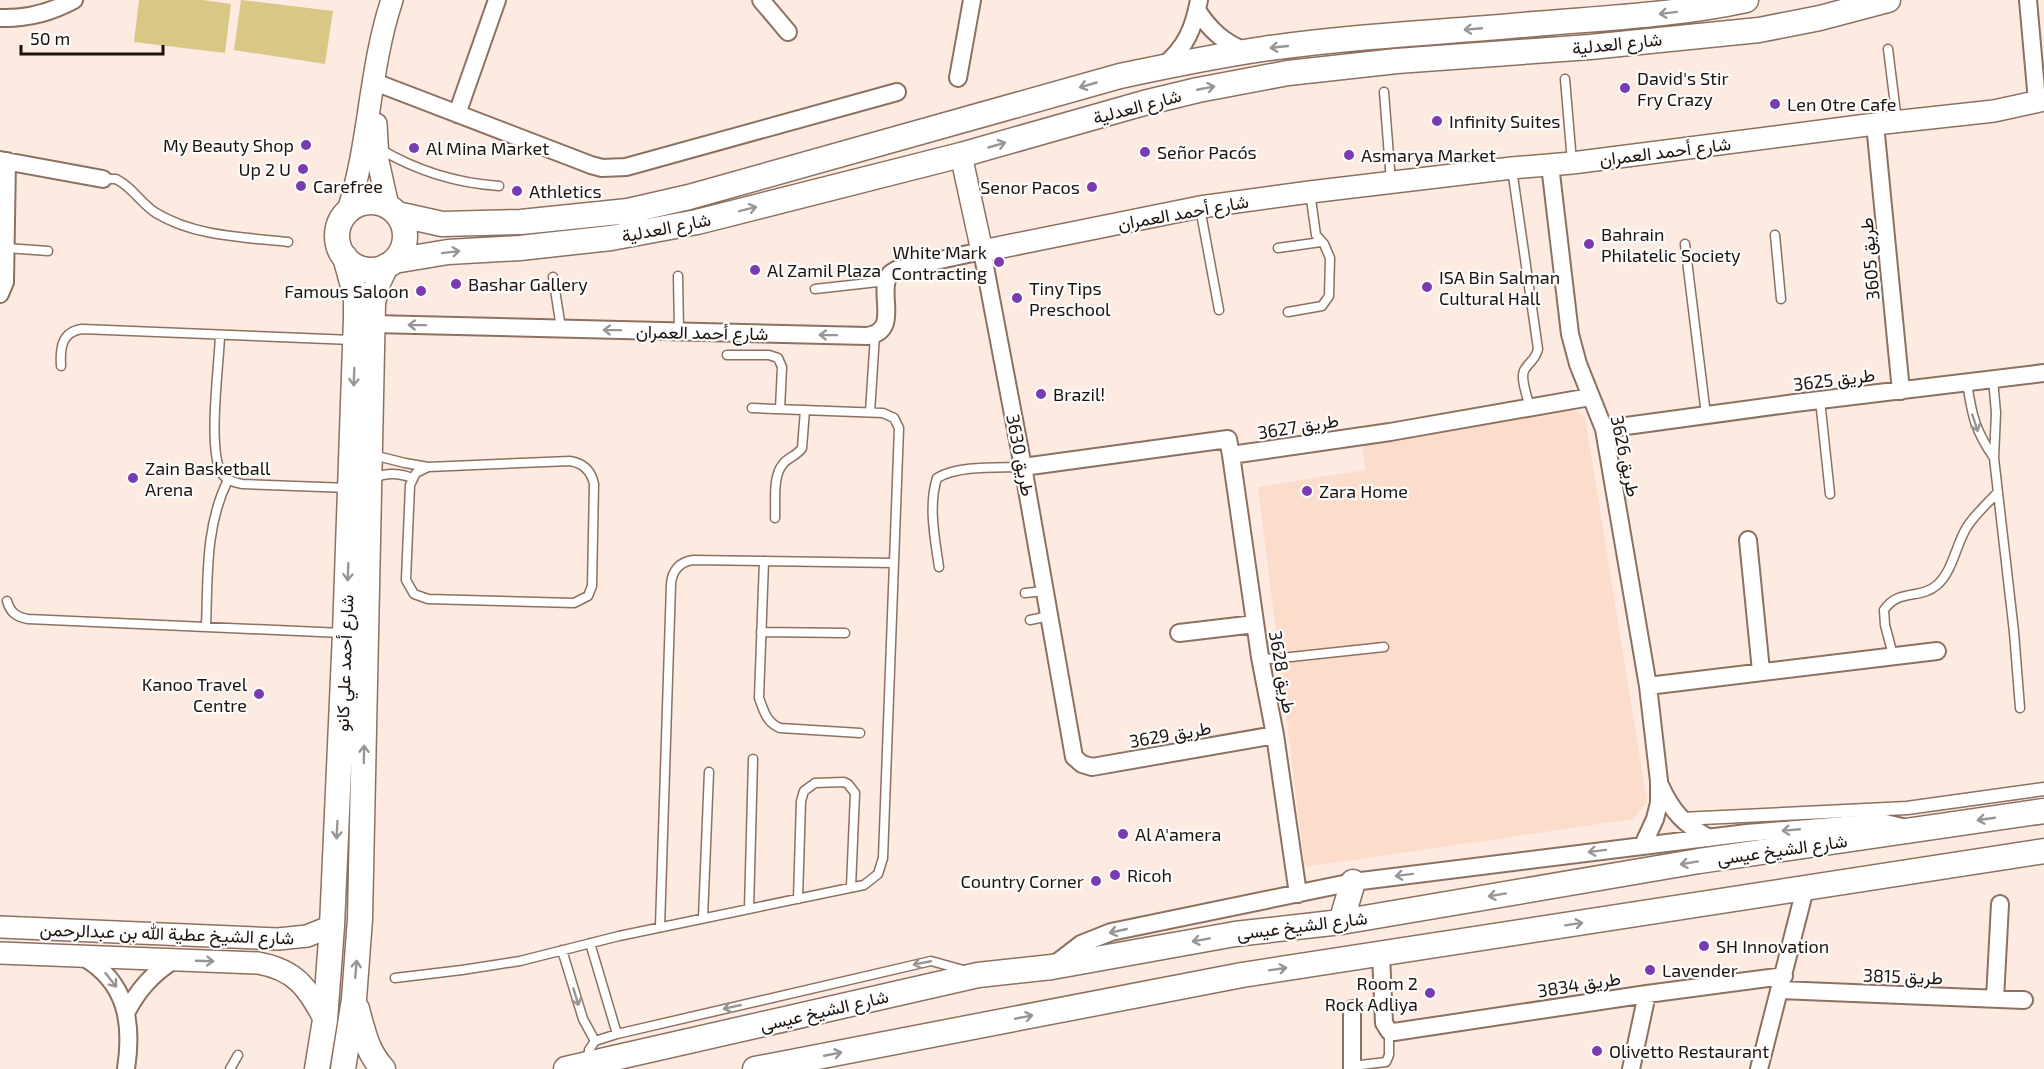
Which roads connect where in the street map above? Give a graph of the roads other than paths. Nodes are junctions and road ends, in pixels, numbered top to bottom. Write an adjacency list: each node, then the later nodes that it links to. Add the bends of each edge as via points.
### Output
1 (74, 0): 11 (street, via 41,15)
2 (392, 0): 19 (street)
3 (497, 0): 23 (street)
4 (761, 0): 12 (street)
5 (972, 0): 17 (street)
6 (1748, 0): 9 (main road, شارع العدلية); 13 (main road, via 1738,13 1691,25)
7 (1888, 0): 13 (main road, شارع العدلية, via 1759,30)
8 (2028, 0): 22 (street)
9 (1717, 3): 15 (main road, شارع العدلية, one-way to 15, via 1653,14)
10 (1198, 5): 15 (street, via 1213,32); 16 (street, via 1186,42)
11 (0, 18)
12 (788, 32)
13 (1672, 38): 27 (main road, شارع العدلية, one-way to 13, via 1166,98 1288,73)
14 (1888, 49): 24 (lane)
15 (1247, 52): 16 (main road, شارع العدلية)
16 (1162, 67): 37 (main road, شارع العدلية, one-way to 37, via 628,211 521,222 442,224)
17 (958, 78)
18 (1565, 79): 29 (lane)
19 (372, 84): 23 (street); 26 (street); 38 (street, via 362,163)
20 (897, 92): 23 (street, via 614,168 591,165)
21 (1384, 92): 33 (lane)
22 (2041, 100): 24 (street, شارع أحمد العمران, via 1994,111)
23 (457, 114)
24 (1897, 122): 25 (street, شارع أحمد العمران)
25 (1875, 124): 29 (street, شارع أحمد العمران); 68 (street, طريق 3605)
26 (377, 147): 34 (lane, via 435,175); 37 (street)
27 (961, 155): 46 (street, طريق 3630); 48 (main road, شارع العدلية, one-way to 27, via 448,252 611,238 697,222)
28 (4, 161): 32 (street); 43 (street)
29 (1572, 163): 30 (street, شارع أحمد العمران)
30 (1550, 165): 31 (street, شارع أحمد العمران); 69 (street, طريق 3626, via 1570,334)
31 (1512, 168): 33 (street, شارع أحمد العمران); 72 (lane, via 1538,349 1522,374)
32 (103, 179): 40 (lane, via 116,179 154,212 181,225 215,234)
33 (1391, 182): 35 (street, شارع أحمد العمران)
34 (499, 186)
35 (1310, 192): 36 (street, شارع أحمد العمران); 41 (lane, via 1316,235)
36 (1200, 207): 46 (street, شارع أحمد العمران); 55 (lane)
37 (393, 210): 38 (main road, via 378,202 368,202); 48 (main road, via 405,233 400,253)
38 (348, 211): 47 (main road, via 338,228)
39 (1775, 235): 54 (lane)
40 (288, 242)
41 (1321, 242): 44 (lane); 56 (lane, via 1330,258 1327,300 1322,306)
42 (1685, 244): 76 (lane)
43 (6, 248): 45 (lane); 53 (street, via 5,282)
44 (1278, 248)
45 (48, 250)
46 (982, 251): 51 (street, شارع أحمد العمران, via 898,268); 82 (street, طريق 3630)
47 (345, 257): 48 (main road, via 369,270); 62 (main road, شارع أحمد علي كانو, via 356,297)
48 (390, 264): 57 (main road, شارع أحمد علي كانو, via 377,285)
49 (678, 276): 59 (lane)
50 (553, 278): 58 (lane)
51 (887, 281): 52 (lane); 60 (street, via 885,322)
52 (815, 289)
53 (0, 294)
54 (1781, 299)
55 (1219, 310)
56 (1288, 312)
57 (373, 324): 58 (street, شارع أحمد العمران, one-way to 57); 78 (main road, شارع أحمد علي كانو)
58 (561, 328): 59 (street, شارع أحمد العمران, one-way to 58)
59 (679, 331): 60 (street, شارع أحمد العمران, one-way to 59)
60 (876, 335): 75 (lane)
61 (220, 336): 62 (lane); 64 (lane, via 76,330 62,343); 84 (lane, via 214,443 219,467)
62 (356, 340): 85 (main road, شارع أحمد علي كانو, one-way to 85)
63 (727, 355): 73 (lane, via 778,358 782,367)
64 (61, 366)
65 (2044, 373): 66 (street, طريق 3625)
66 (1993, 380): 67 (street, طريق 3625); 80 (lane)
67 (1967, 383): 68 (street, طريق 3625); 80 (lane, one-way to 80, via 1974,423)
68 (1901, 391): 70 (street, طريق 3625)
69 (1590, 397): 72 (street, طريق 3627); 77 (street, طريق 3626)
70 (1820, 400): 76 (street, طريق 3625); 87 (lane)
71 (752, 408): 73 (lane)
72 (1530, 408): 79 (street, طريق 3627)
73 (780, 409): 74 (lane)
74 (805, 410): 75 (lane); 88 (lane, via 802,448 783,464 777,478)
75 (870, 412): 91 (lane, via 889,415 899,428)
76 (1706, 415): 77 (street, طريق 3625)
77 (1604, 429): 109 (street, طريق 3626)
78 (371, 454): 81 (lane); 85 (main road, شارع أحمد علي كانو)
79 (1231, 456): 82 (street, via 1228,439); 98 (street, طريق 3628)
80 (1994, 458): 86 (lane)
81 (428, 466): 83 (lane); 83 (lane, via 570,460 583,465 594,484 592,586 588,596 574,603 428,599 414,594 406,580)
82 (1023, 467): 92 (lane, via 975,469 937,478 933,498); 93 (street, طريق 3630)
83 (412, 478): 85 (lane, via 384,475)
84 (228, 480): 85 (lane, via 242,484); 99 (lane, via 210,535)
85 (361, 485): 101 (main road, شارع أحمد علي كانو, one-way to 101); 119 (main road, شارع أحمد علي كانو, one-way to 85)
86 (1998, 492): 106 (lane, via 1968,524 1937,585 1925,592 1896,597 1884,610); 110 (lane)
87 (1830, 494)
88 (775, 518)
89 (1748, 540): 108 (street)
90 (764, 561): 91 (lane); 100 (lane); 137 (lane, via 687,561 677,567 672,578)
91 (894, 563): 127 (lane, via 883,858 872,880)
92 (939, 567)
93 (1045, 591): 94 (lane); 96 (street, طريق 3630)
94 (1025, 593)
95 (7, 601): 99 (lane, via 9,609 20,618)
96 (1049, 616): 97 (lane); 113 (street, طريق 3630)
97 (1030, 620)
98 (1255, 624): 103 (street); 107 (street, طريق 3628)
99 (206, 627): 101 (lane)
100 (761, 632): 102 (lane); 111 (lane, via 759,698 771,723 780,728)
101 (345, 633): 118 (main road, شارع أحمد علي كانو)
102 (845, 633)
103 (1179, 633)
104 (1384, 647): 107 (lane)
105 (1937, 651): 106 (street)
106 (1893, 656): 108 (street)
107 (1260, 657): 112 (street, طريق 3628)
108 (1761, 670): 109 (street)
109 (1648, 686): 116 (street, طريق 3626)
110 (2020, 708)
111 (861, 733)
112 (1275, 735): 113 (street, طريق 3629, via 1092,772); 129 (street, طريق 3628)
113 (1074, 757)
114 (753, 759): 132 (lane)
115 (708, 772): 133 (lane)
116 (1659, 781): 121 (street, طريق 3626, via 1667,801); 124 (street, طريق 3626, via 1657,813)
117 (2044, 789): 121 (street, via 1907,808)
118 (339, 790): 119 (main road); 135 (main road, شارع أحمد علي كانو, one-way to 135)
119 (364, 791): 149 (main road, شارع أحمد علي كانو, one-way to 119)
120 (2044, 810): 122 (main road, شارع الشيخ عيسى, one-way to 122)
121 (1681, 819): 123 (street, طريق 3626)
122 (1911, 830): 123 (street, one-way to 123, via 1881,822); 134 (main road, شارع الشيخ عيسى, one-way to 134, via 1699,861)
123 (1709, 838): 124 (street)
124 (1643, 845): 126 (street, one-way to 126)
125 (2044, 851): 128 (main road)
126 (1353, 882): 129 (street); 134 (main road)
127 (852, 887): 130 (lane); 130 (lane, via 855,793 844,782 815,783 804,791 801,801)
128 (1805, 889): 141 (main road, one-way to 128); 147 (street)
129 (1298, 894): 144 (street, one-way to 144, via 1111,932 1081,944)
130 (798, 899): 132 (lane)
131 (2000, 904): 150 (street)
132 (749, 909): 133 (lane)
133 (703, 918): 137 (lane)
134 (1341, 922): 144 (main road, شارع الشيخ عيسى, one-way to 144, via 1234,934)
135 (332, 926): 136 (street, شارع الشيخ عطية الله بن عبدالرحمن, via 307,936 278,939); 154 (main road, شارع أحمد علي كانو)
136 (0, 927)
137 (660, 927): 138 (lane)
138 (590, 943): 139 (lane); 156 (lane)
139 (562, 950): 146 (lane, via 520,961); 159 (lane, one-way to 159, via 583,1019)
140 (0, 953): 142 (street, شارع الشيخ عطية الله بن عبدالرحمن)
141 (1381, 954): 155 (street); 167 (main road, one-way to 141, via 1242,975)
142 (84, 957): 143 (street, شارع الشيخ عطية الله بن عبدالرحمن); 153 (street, one-way to 153, via 112,980)
143 (174, 960): 153 (street, via 150,977); 154 (street, شارع الشيخ عطية الله بن عبدالرحمن, one-way to 154, via 272,966 296,977)
144 (1052, 967): 145 (main road, شارع الشيخ عيسى)
145 (978, 975): 156 (lane, one-way to 156, via 931,961); 159 (main road, شارع الشيخ عيسى)
146 (395, 978)
147 (1782, 983): 148 (street, طريق 3834); 150 (street, طريق 3815); 169 (street)
148 (1647, 994): 155 (street, طريق 3834); 168 (street)
149 (354, 999): 165 (main road, شارع أحمد علي كانو); 166 (main road, via 367,1045)
150 (1995, 999): 151 (street, طريق 3815)
151 (2024, 1000)
152 (1352, 1009): 160 (street)
153 (126, 1013): 161 (street)
154 (325, 1020): 157 (main road, شارع أحمد علي كانو)
155 (1386, 1027): 160 (lane, via 1386,1062)
156 (617, 1034): 159 (lane)
157 (322, 1043): 163 (main road); 164 (main road, شارع أحمد علي كانو)
158 (238, 1054): 162 (lane)
159 (583, 1058)
160 (1352, 1067)
161 (126, 1069)
162 (230, 1069)
163 (308, 1069)
164 (317, 1069)
165 (343, 1069)
166 (383, 1069)
167 (755, 1069)
168 (1631, 1069)
169 (1759, 1069)

